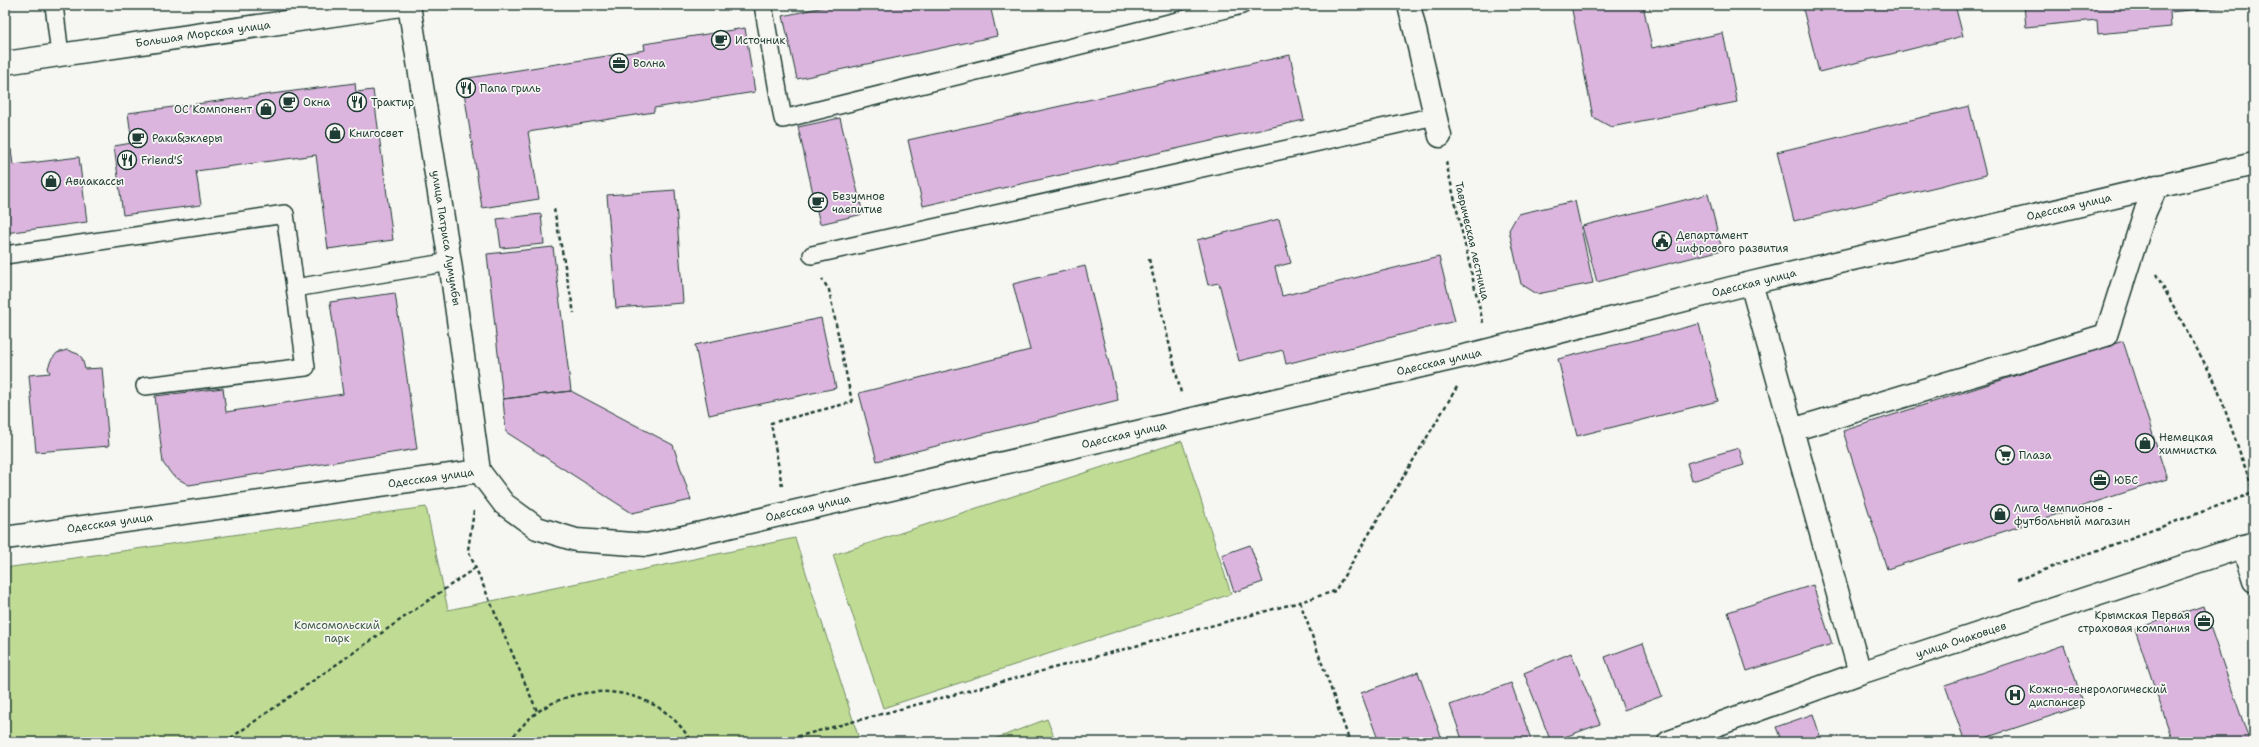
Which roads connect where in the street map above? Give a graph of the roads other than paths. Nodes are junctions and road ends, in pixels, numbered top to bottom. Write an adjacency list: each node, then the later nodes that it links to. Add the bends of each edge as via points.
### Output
1 (54, 5): 7 (lane)
2 (401, 5): 7 (street, Большая Морская улица)
3 (410, 5): 14 (street, улица Патриса Лумумбы)
4 (763, 5): 5 (lane, via 783,119)
5 (1242, 5)
6 (1409, 5): 9 (street)
7 (60, 55): 8 (street, Большая Морская улица)
8 (5, 63)
9 (1437, 126): 13 (lane)
10 (2254, 164): 11 (street, Одесская улица)
11 (2157, 186): 15 (street, Одесская улица); 18 (street, via 2145,212 2106,335)
12 (5, 255): 16 (lane, via 285,214)
13 (812, 255)
14 (450, 262): 16 (lane); 19 (street, улица Патриса Лумумбы)
15 (1752, 283): 18 (street); 19 (street, Одесская улица, via 1483,352 647,545 576,540 537,528 504,504)
16 (295, 288): 17 (lane, via 306,366)
17 (145, 386)
18 (1792, 430): 23 (street)
19 (479, 471): 20 (street, Одесская улица)
20 (5, 538)
21 (2248, 545): 22 (street); 23 (street, улица Очаковцев)
22 (2254, 581)
23 (1860, 673): 24 (street, улица Очаковцев)
24 (1669, 742)

